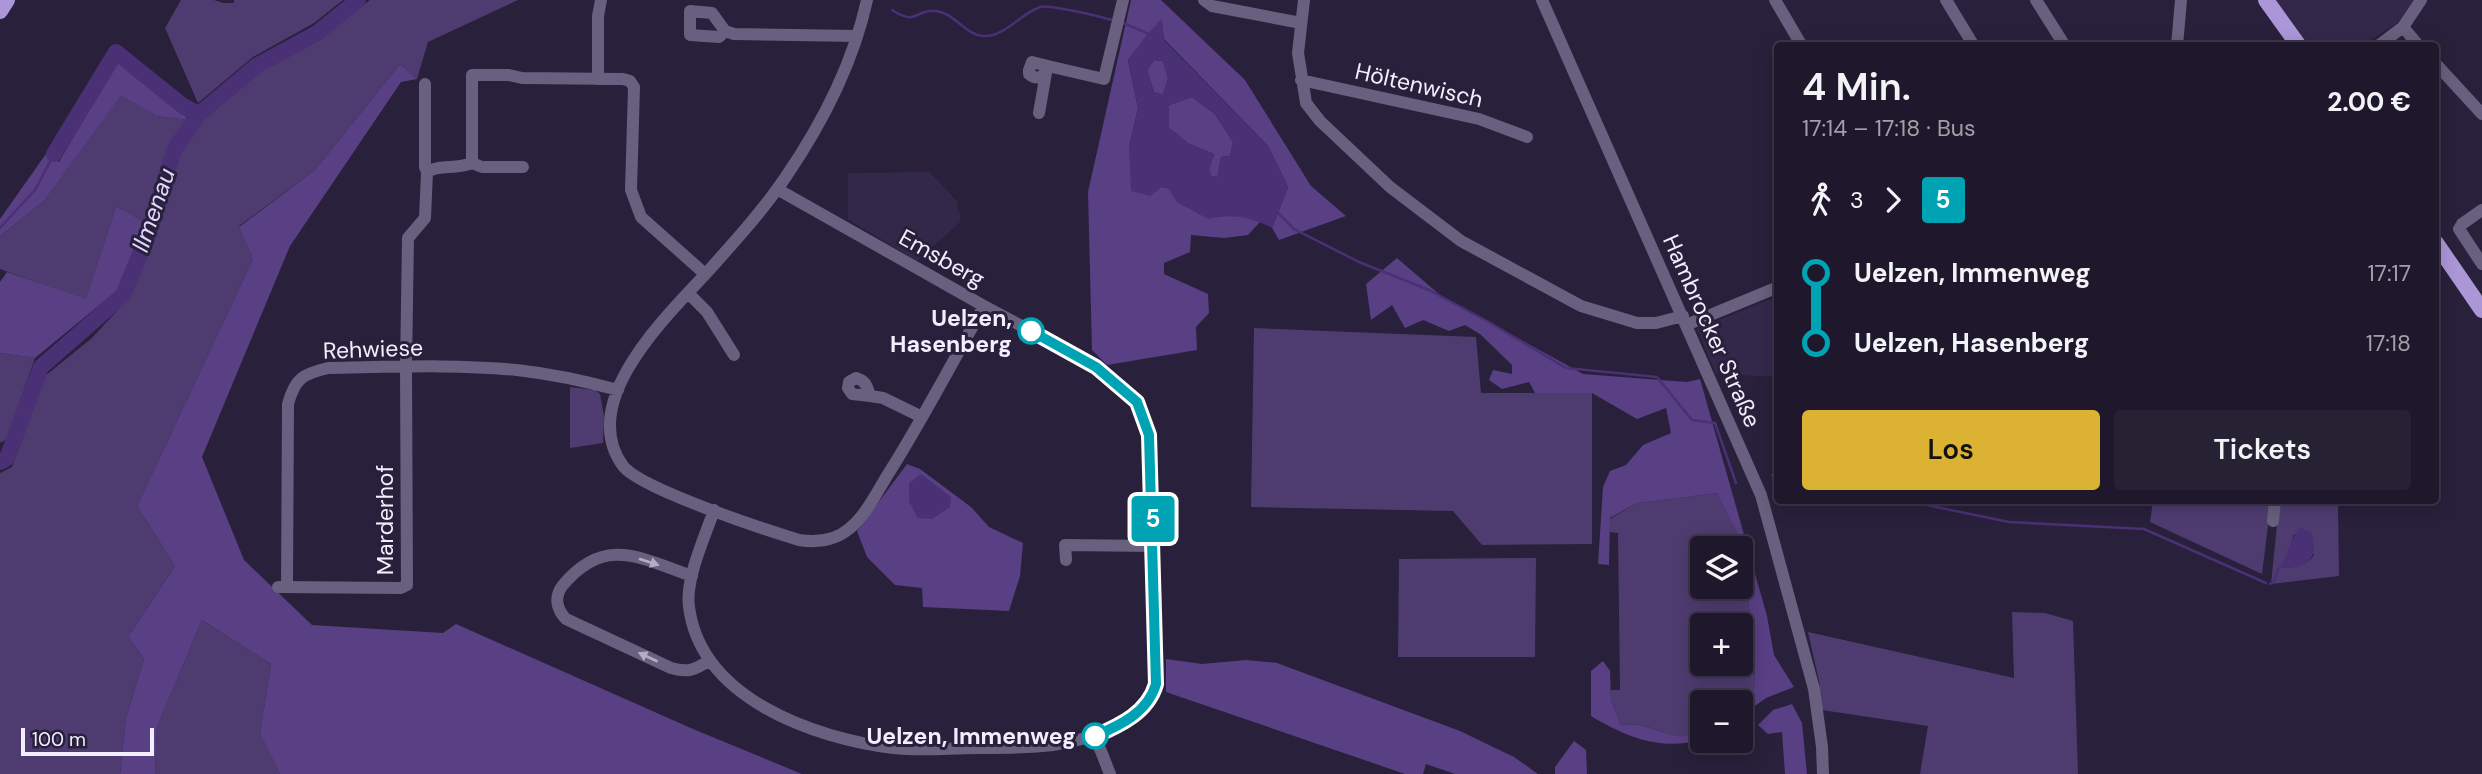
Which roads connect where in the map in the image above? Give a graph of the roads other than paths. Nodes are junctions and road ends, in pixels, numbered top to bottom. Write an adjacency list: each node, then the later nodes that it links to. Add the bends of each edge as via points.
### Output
1 (7, 0): 14 (main road)
2 (601, 0): 27 (street)
3 (867, 0): 18 (street)
4 (1124, 0): 30 (street, via 1104,79 1047,69)
5 (1203, 0): 15 (street, via 1212,6)
6 (1304, 0): 15 (street)
7 (1542, 0): 45 (street, Hambrocker Straße)
8 (1775, 0): 19 (street)
9 (1946, 0): 20 (street)
10 (2036, 0): 21 (street)
11 (2181, 0): 22 (street)
12 (2266, 0): 23 (main road)
13 (2421, 0): 16 (street)
14 (0, 12)
15 (1301, 23): 28 (street)
16 (2403, 27): 24 (street); 25 (street)
17 (725, 31): 18 (street)
18 (857, 36): 36 (street, via 829,104)
19 (1800, 42)
20 (1972, 42)
21 (2062, 42)
22 (2178, 42)
23 (2296, 42)
24 (2383, 42)
25 (2416, 42)
26 (2439, 67): 31 (street)
27 (598, 79): 33 (street, via 472,75); 40 (street, via 623,79 634,87 631,190 641,218)
28 (1301, 80): 32 (street, Höltenwisch, via 1479,119); 45 (street, via 1306,103 1320,121 1390,187 1461,240 1581,306 1637,323)
29 (425, 84): 35 (street)
30 (1040, 113)
31 (2482, 114)
32 (1527, 137)
33 (472, 163): 34 (street); 35 (street)
34 (523, 167)
35 (427, 172): 47 (street, via 425,218 408,238)
36 (777, 189): 40 (street); 43 (street, Emsberg)
37 (2482, 210): 39 (street, via 2459,229)
38 (2439, 247): 44 (main road)
39 (2482, 264)
40 (705, 274): 42 (street)
41 (1774, 288): 45 (street)
42 (688, 293): 46 (street, via 707,312); 48 (street, via 648,337)
43 (984, 306): 50 (street); 54 (street, Emsberg, via 1096,367 1137,402 1149,435)
44 (2482, 310)
45 (1684, 321): 61 (street, Hambrocker Straße, via 1760,495 1814,690)
46 (734, 355)
47 (406, 367): 48 (street, Rehwiese, via 515,370); 57 (street, Rehwiese, via 328,368 307,373 292,387); 57 (street, Marderhof, via 407,585)
48 (618, 390): 52 (street, via 611,433 625,469)
49 (870, 396): 50 (street)
50 (922, 417): 52 (street, via 860,518 834,538 799,540)
51 (2275, 504): 53 (street)
52 (714, 510): 56 (street)
53 (2273, 521)
54 (1153, 546): 55 (street, via 1065,545); 59 (street, Emsberg, via 1156,684 1147,705)
55 (1066, 561)
56 (692, 576): 58 (street, via 688,604 699,643); 58 (street, one-way to 56, via 696,670 671,668 566,619 557,605 560,589 577,568 608,554 627,555)
57 (282, 587)
58 (710, 660): 59 (street, via 744,695 775,713 868,744 918,749 1040,748)
59 (1095, 736): 60 (street)
60 (1110, 774)
61 (1823, 774)

